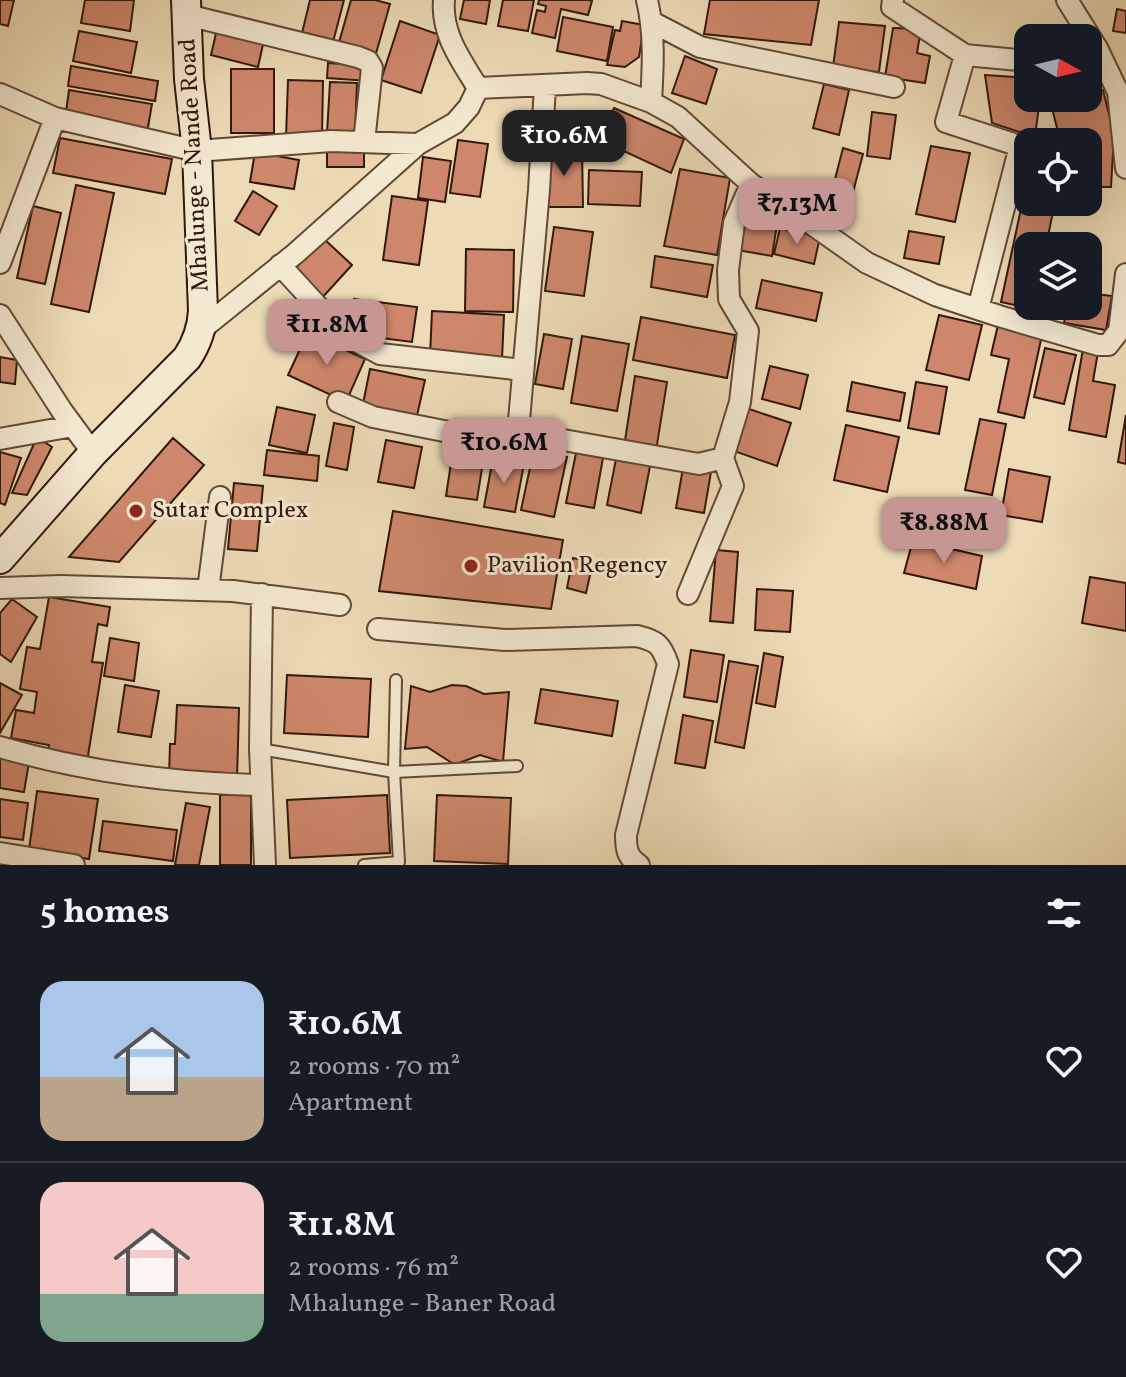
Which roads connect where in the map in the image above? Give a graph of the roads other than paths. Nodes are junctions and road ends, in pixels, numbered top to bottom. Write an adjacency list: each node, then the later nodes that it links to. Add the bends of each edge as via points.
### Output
1 (444, 0): 13 (street, via 447,36)
2 (647, 0): 6 (street)
3 (893, 0): 8 (street, via 892,7)
4 (1067, 0): 7 (street)
5 (187, 8): 17 (street, via 368,61 372,68); 19 (main road, Mhalunge - Nande Road)
6 (652, 22): 12 (street, via 700,47); 15 (street)
7 (1082, 24)
8 (965, 55): 9 (street); 26 (street, via 946,122 1020,146)
9 (1014, 60)
10 (1102, 74): 20 (street, via 1118,92)
11 (545, 86): 13 (street); 15 (street, via 601,84); 30 (street)
12 (894, 87)
13 (478, 88): 18 (street, via 455,123)
14 (0, 94): 16 (street)
15 (651, 102): 21 (street, via 678,117)
16 (55, 118): 19 (street); 22 (street)
17 (364, 142): 18 (street); 19 (street)
18 (418, 144): 24 (street)
19 (197, 151): 28 (main road, Mhalunge - Nande Road)
20 (1126, 168)
21 (751, 184): 26 (street, via 867,263); 36 (street, via 734,223 728,270 729,299 748,331 740,402)
22 (9, 214): 23 (street)
23 (0, 263)
24 (280, 265): 28 (street); 30 (street, via 335,325 380,354)
25 (1126, 274): 29 (street)
26 (978, 309): 29 (street, via 1098,345)
27 (0, 315): 32 (street)
28 (202, 329): 35 (main road, via 187,358)
29 (1120, 342)
30 (523, 370): 33 (street)
31 (338, 402): 33 (street, via 373,417 464,435)
32 (73, 426): 34 (street); 35 (street)
33 (518, 432): 36 (street, via 699,464)
34 (0, 439)
35 (93, 453): 38 (main road)
36 (723, 458): 43 (street, via 733,486)
37 (220, 497): 41 (street)
38 (10, 536): 39 (main road)
39 (0, 559)
40 (0, 588): 41 (street)
41 (208, 590): 42 (street)
42 (262, 594): 44 (street); 48 (street)
43 (688, 594)
44 (340, 605)
45 (378, 629): 56 (street, via 505,640 654,640 668,664 626,835 626,849)
46 (396, 680): 50 (lane)
47 (0, 747): 51 (street, via 99,771 179,782)
48 (260, 749): 50 (lane); 51 (street)
49 (517, 766): 50 (lane)
50 (394, 772): 55 (lane, via 399,862)
51 (260, 785): 54 (street)
52 (0, 853): 53 (street)
53 (74, 865)
54 (265, 865)
55 (364, 865)
56 (639, 865)

